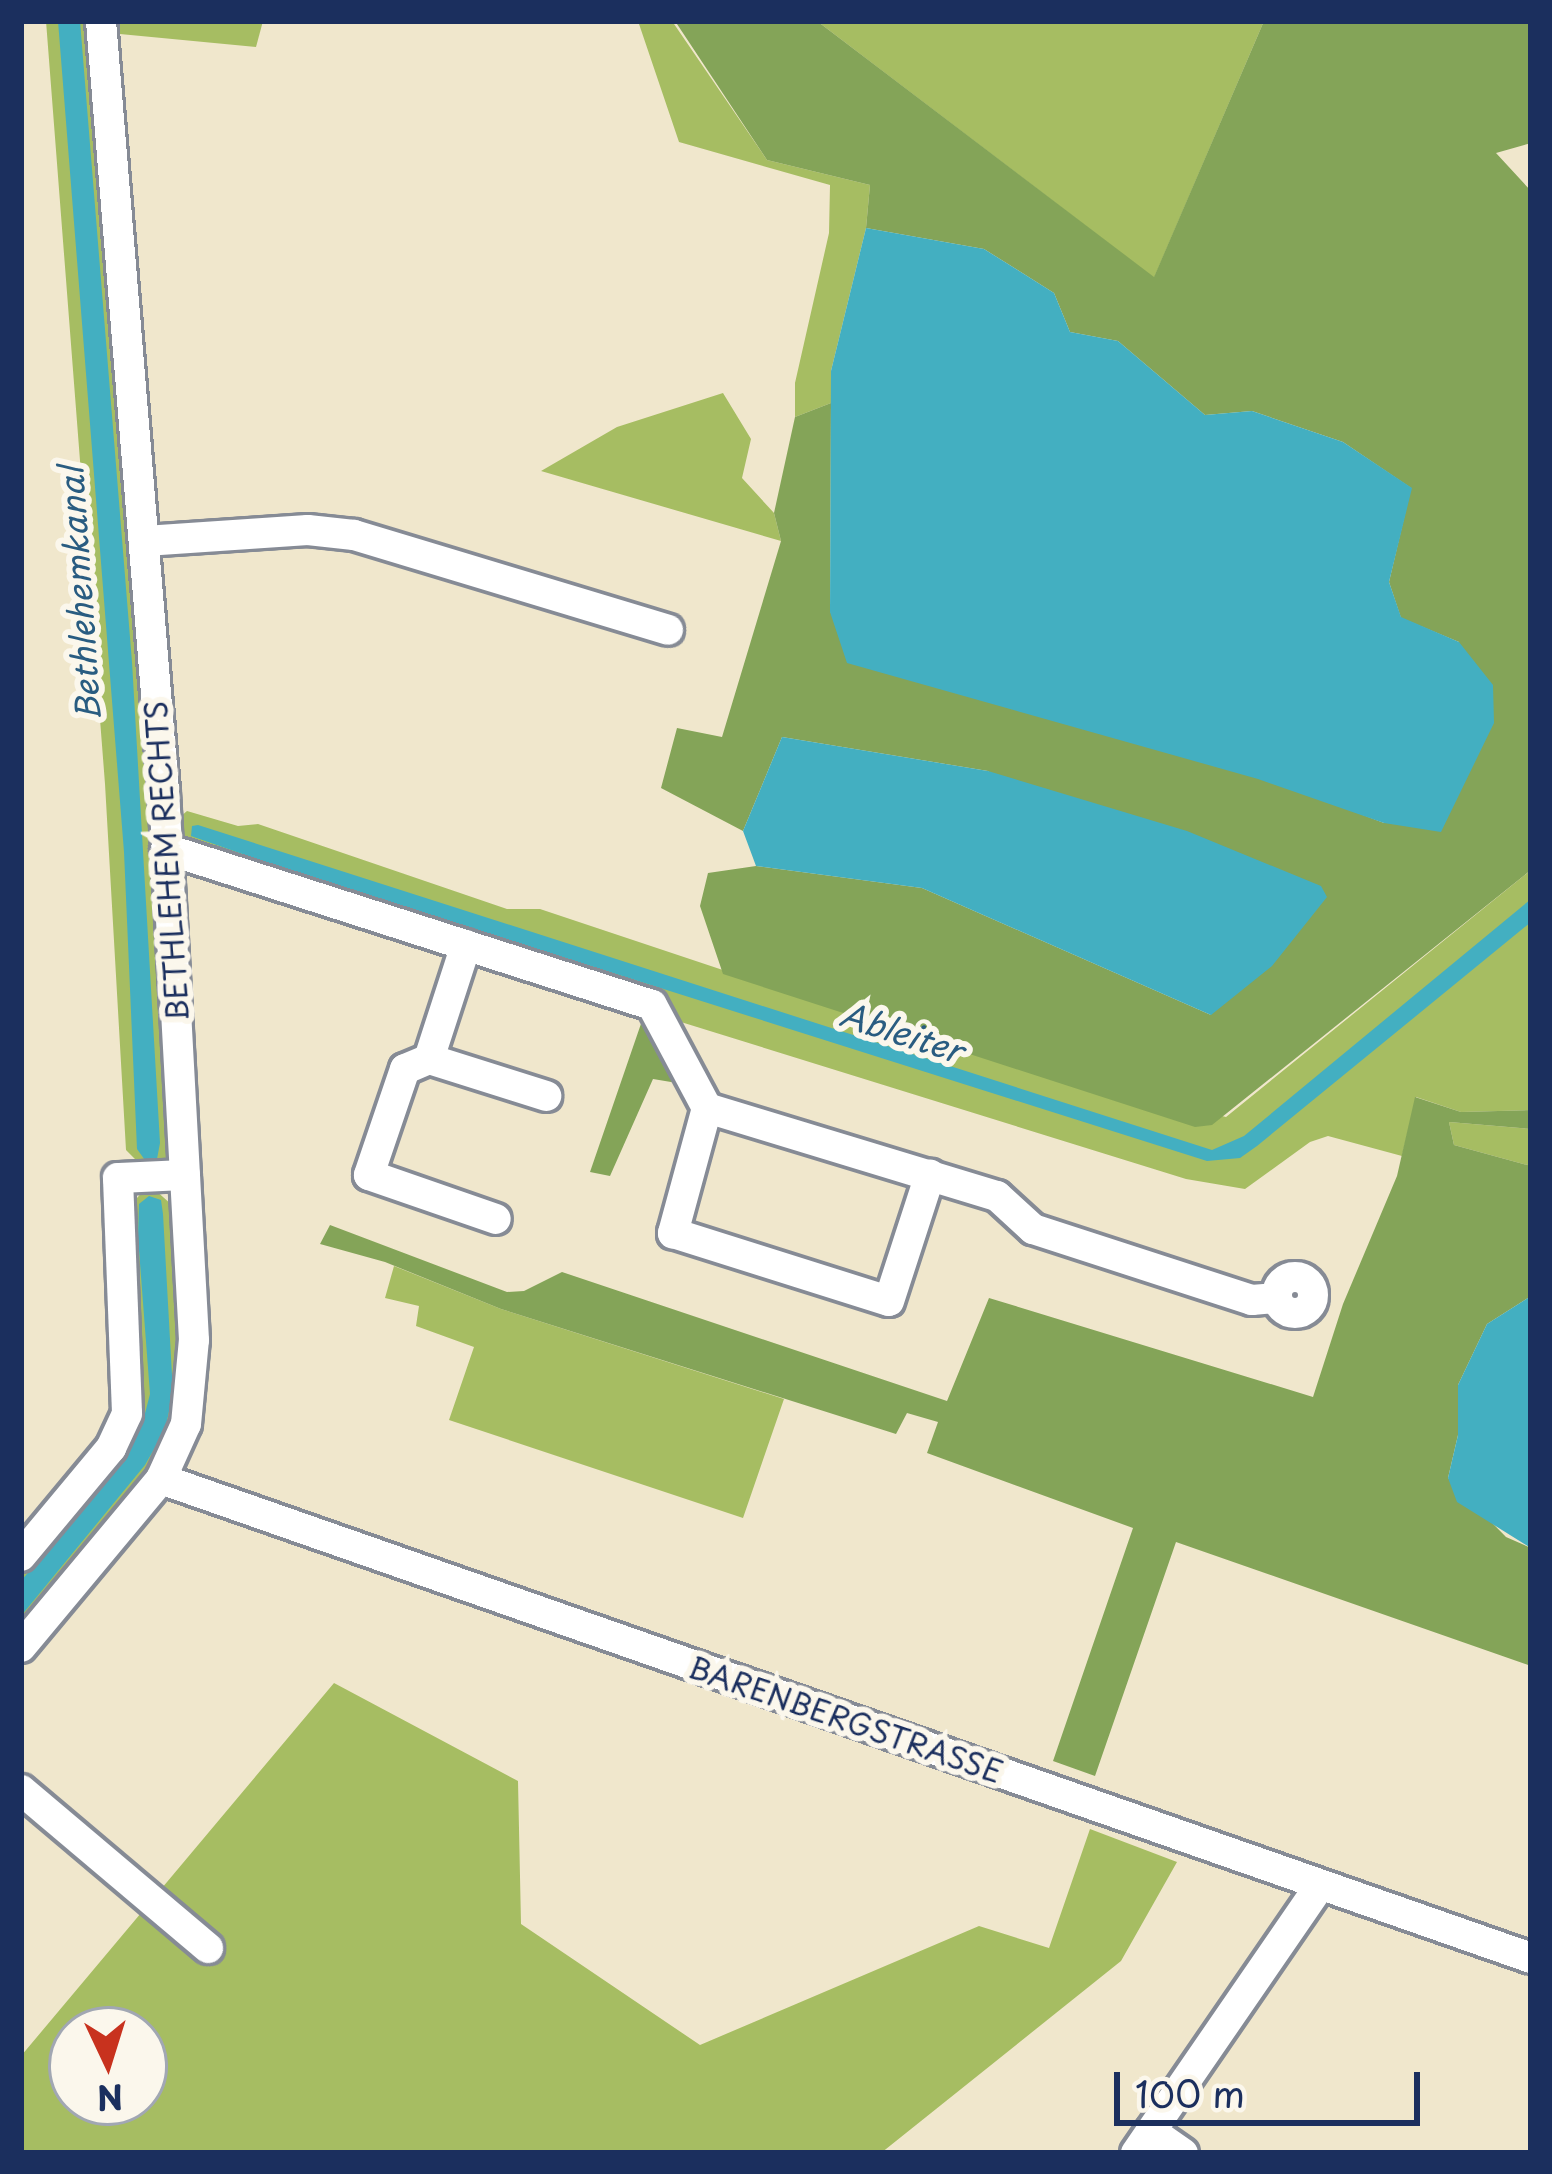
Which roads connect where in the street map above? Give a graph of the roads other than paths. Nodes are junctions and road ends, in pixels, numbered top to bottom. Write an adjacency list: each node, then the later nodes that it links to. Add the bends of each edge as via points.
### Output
1 (100, 21): 2 (street, BETHLEHEM RECHTS)
2 (145, 542): 3 (street, via 308,530 354,535); 4 (street, BETHLEHEM RECHTS)
3 (668, 630)
4 (166, 849): 5 (street); 9 (street, BETHLEHEM RECHTS)
5 (466, 945): 6 (street); 8 (street, via 652,1005)
6 (429, 1058): 7 (street); 11 (street, via 405,1069 369,1174)
7 (546, 1096)
8 (706, 1108): 10 (street); 10 (street, via 673,1233 890,1301)
9 (185, 1175): 13 (street, BETHLEHEM RECHTS, via 191,1390 186,1424); 14 (street, via 118,1178 127,1413 111,1448)
10 (929, 1175): 12 (street, via 997,1196 1033,1229 1252,1300)
11 (496, 1219)
12 (1276, 1298)
13 (161, 1479): 15 (street, BETHLEHEM RECHTS); 17 (street, BARENBERGSTRASSE)
14 (21, 1556)
15 (21, 1647)
16 (21, 1790): 18 (street)
17 (1320, 1885): 19 (street, BARENBERGSTRASSE); 20 (street)
18 (208, 1948)
19 (1531, 1958)
20 (1143, 2142): 21 (street)
21 (1183, 2153)

